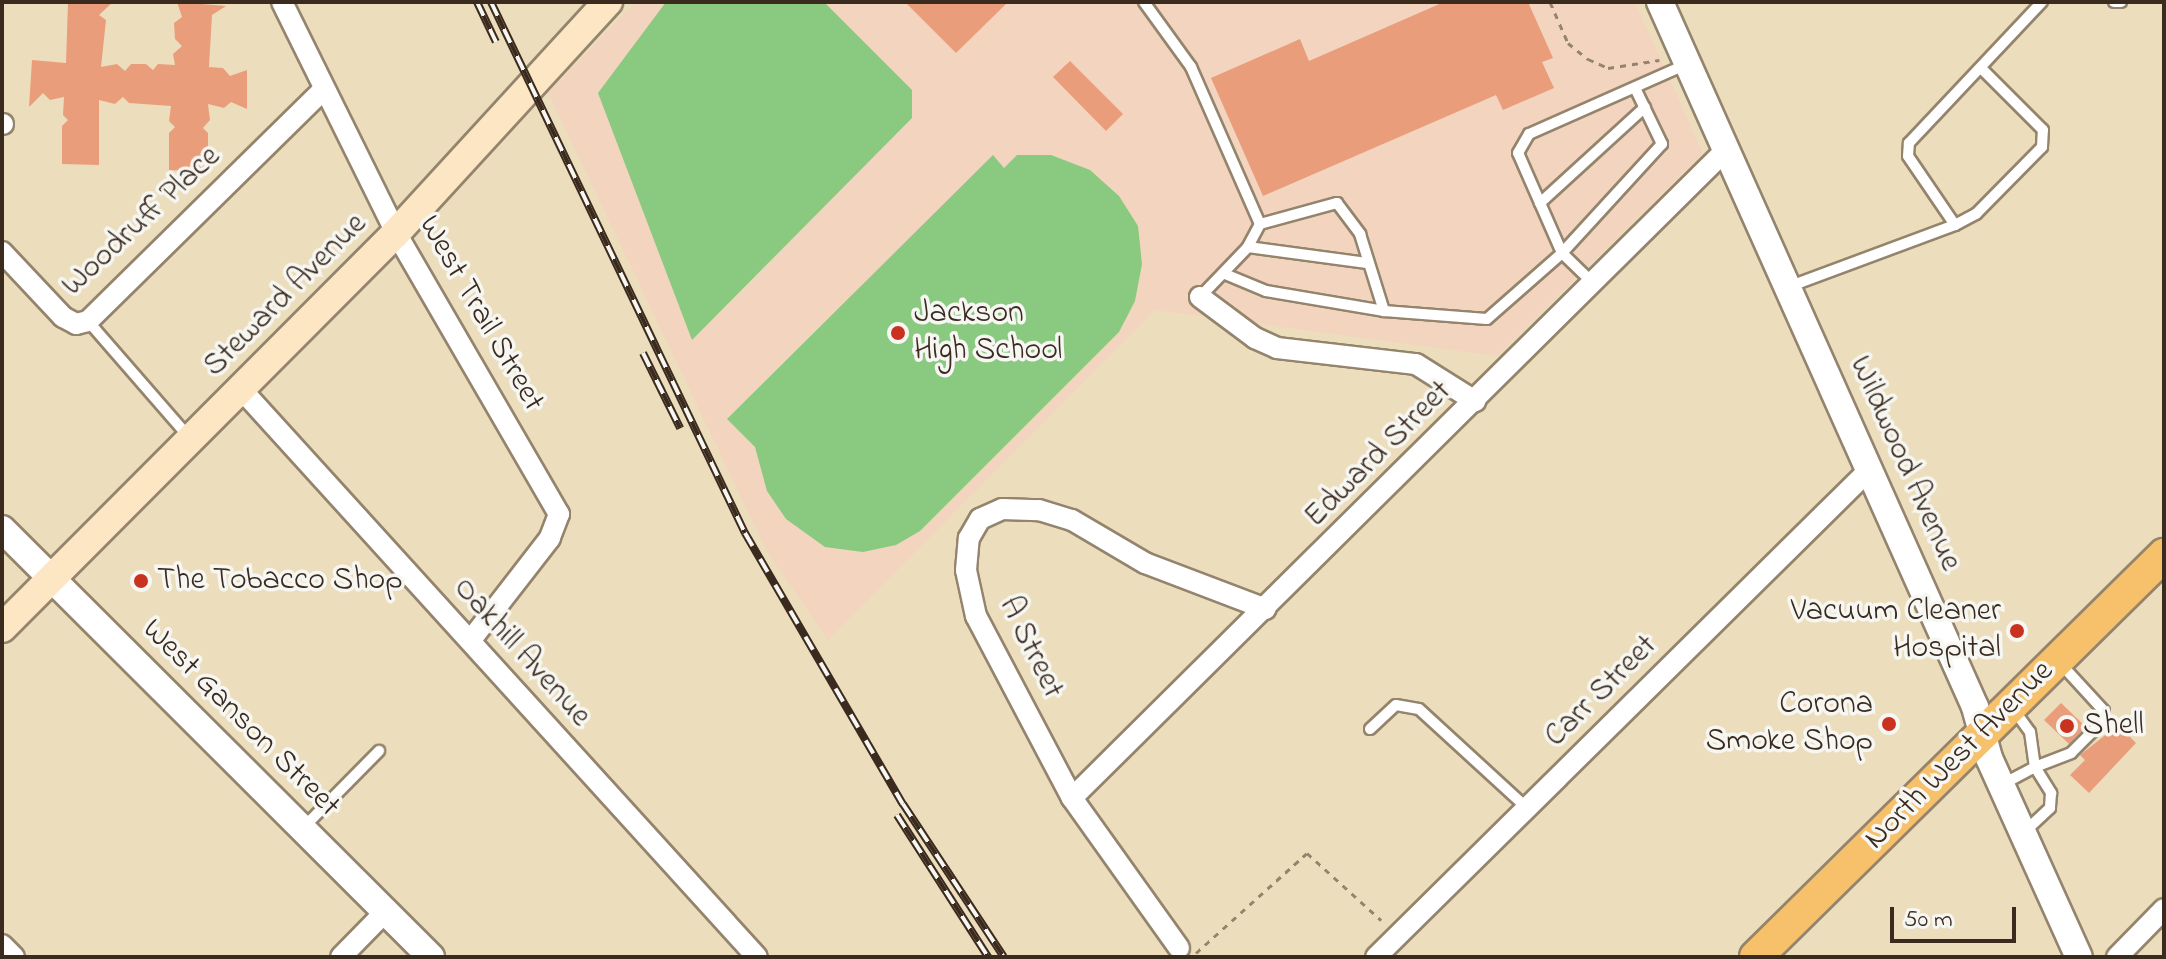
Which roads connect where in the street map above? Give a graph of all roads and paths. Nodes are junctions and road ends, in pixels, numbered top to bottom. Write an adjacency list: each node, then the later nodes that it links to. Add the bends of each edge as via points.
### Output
1 (282, 2): 13 (street, West Trail Street)
2 (608, 2): 19 (main road, Steward Avenue)
3 (1144, 2): 17 (lane, via 1191,67)
4 (1550, 2): 9 (path, via 1568,43 1588,59 1608,68)
5 (1660, 2): 10 (street, Wildwood Avenue)
6 (2042, 2): 11 (lane)
7 (2114, 2): 8 (lane)
8 (2121, 2)
9 (1659, 60)
10 (1687, 64): 12 (lane); 15 (street, Wildwood Avenue)
11 (1982, 69): 18 (lane, via 1909,143 1908,156); 18 (lane, via 2043,130 2042,147 1976,214)
12 (1635, 88): 14 (lane); 16 (lane, via 1529,134 1518,153)
13 (323, 90): 19 (street, West Trail Street); 29 (street, Woodruff Place)
14 (1645, 107): 16 (lane); 22 (lane, via 1662,144)
15 (1725, 151): 25 (street, Edward Street); 26 (street, Wildwood Avenue)
16 (1540, 203): 22 (lane)
17 (1260, 224): 20 (lane); 23 (lane, via 1337,203 1360,234)
18 (1955, 225): 26 (lane)
19 (396, 233): 30 (main road, Steward Avenue); 39 (street, West Trail Street, via 559,514 550,538)
20 (1248, 247): 23 (lane); 24 (lane)
21 (2, 252): 29 (street, Woodruff Place, via 63,317 76,324)
22 (1562, 253): 25 (lane); 28 (lane, via 1487,319)
23 (1367, 263): 28 (lane)
24 (1225, 274): 27 (lane); 28 (lane, via 1266,291)
25 (1594, 284): 31 (street, Edward Street)
26 (1787, 287): 33 (street, Wildwood Avenue)
27 (1200, 297): 31 (street, via 1277,348 1416,364)
28 (1384, 311)
29 (88, 321): 32 (lane)
30 (241, 389): 32 (main road, Steward Avenue); 39 (street, Oakhill Avenue)
31 (1475, 401): 37 (street, Edward Street)
32 (191, 439): 36 (main road, Steward Avenue)
33 (1870, 469): 43 (street, Wildwood Avenue); 48 (street, Carr Street)
34 (2, 529): 36 (street, West Ganson Street)
35 (2164, 555): 40 (main road, North West Avenue)
36 (51, 578): 38 (main road, Steward Avenue); 49 (street, West Ganson Street)
37 (1266, 609): 47 (street, Edward Street); 47 (street, A Street, via 1145,563 1072,520 1039,510 1002,509 980,519 966,552 976,616)
38 (2, 628)
39 (470, 641): 59 (street, Oakhill Avenue)
40 (2057, 660): 41 (main road, North West Avenue); 45 (lane, via 2104,711 2104,720 2071,753)
41 (2010, 706): 43 (main road, North West Avenue); 45 (lane, via 2030,732)
42 (1370, 729): 48 (lane, via 1396,705 1419,709)
43 (1982, 733): 46 (street, Wildwood Avenue); 61 (main road, North West Avenue)
44 (379, 751): 49 (lane)
45 (2035, 767): 46 (lane); 50 (lane, via 2053,800)
46 (2001, 785): 50 (street, Wildwood Avenue)
47 (1072, 798): 55 (street, A Street)
48 (1527, 808): 60 (street, Carr Street)
49 (303, 828): 52 (street, West Ganson Street)
50 (2022, 834): 62 (street, Wildwood Avenue)
51 (2164, 909): 63 (street)
52 (386, 911): 57 (street); 58 (street, West Ganson Street)
53 (1381, 920): 55 (path, via 1307,853 1194,955)
54 (2, 945): 56 (street)
55 (1179, 948)
56 (14, 957)
57 (341, 957)
58 (431, 957)
59 (757, 957)
60 (1376, 957)
61 (1756, 957)
62 (2079, 957)
63 (2117, 957)

